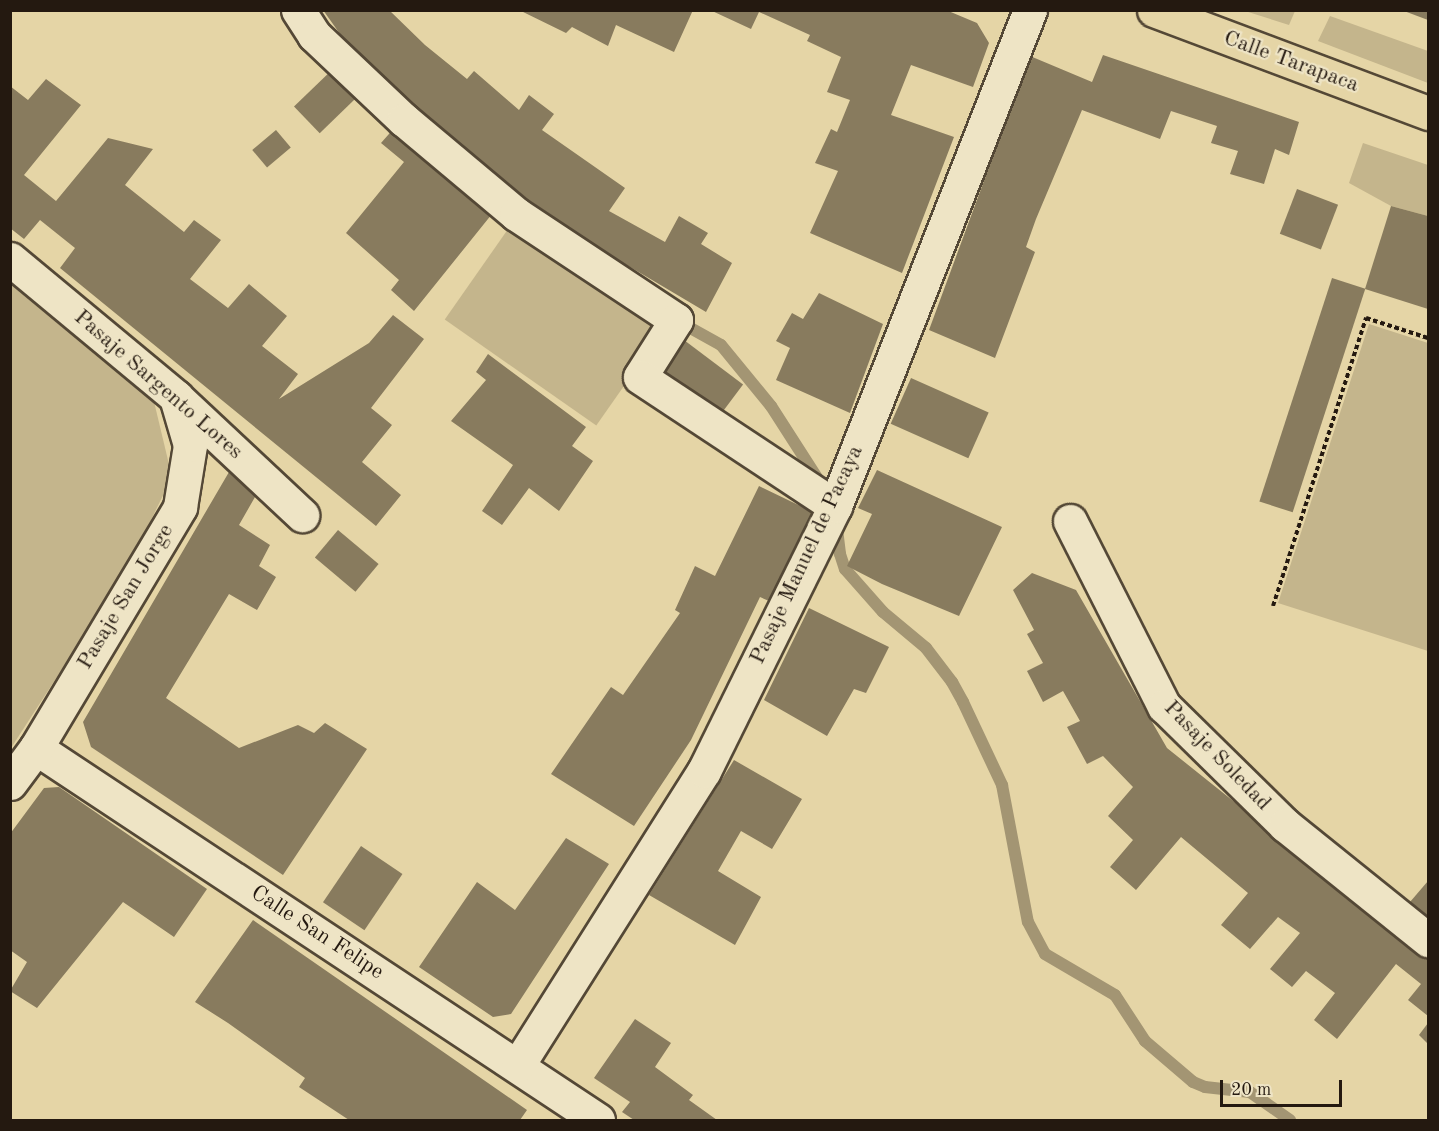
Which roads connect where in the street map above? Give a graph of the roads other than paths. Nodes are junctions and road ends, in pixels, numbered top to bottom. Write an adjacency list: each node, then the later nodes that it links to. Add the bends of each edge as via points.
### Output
1 (298, 10): 7 (street, via 314,35 404,120 516,214 676,320 640,377)
2 (1030, 10): 7 (street, Pasaje Manuel de Pacaya)
3 (1154, 10): 4 (main road, Calle Tarapaca)
4 (1428, 113)
5 (10, 259): 6 (street, Pasaje Sargento Lores)
6 (176, 397): 8 (street, Pasaje Sargento Lores); 10 (street, Pasaje San Jorge, via 190,446 180,507)
7 (835, 506): 13 (street, Pasaje Manuel de Pacaya, via 704,771)
8 (302, 514)
9 (1070, 521): 12 (street, Pasaje Soledad, via 1164,706 1285,825)
10 (36, 748): 11 (street, Pasaje San Jorge); 13 (street, Calle San Felipe)
11 (10, 783)
12 (1428, 940)
13 (518, 1065): 14 (street, Calle San Felipe)
14 (598, 1120)

